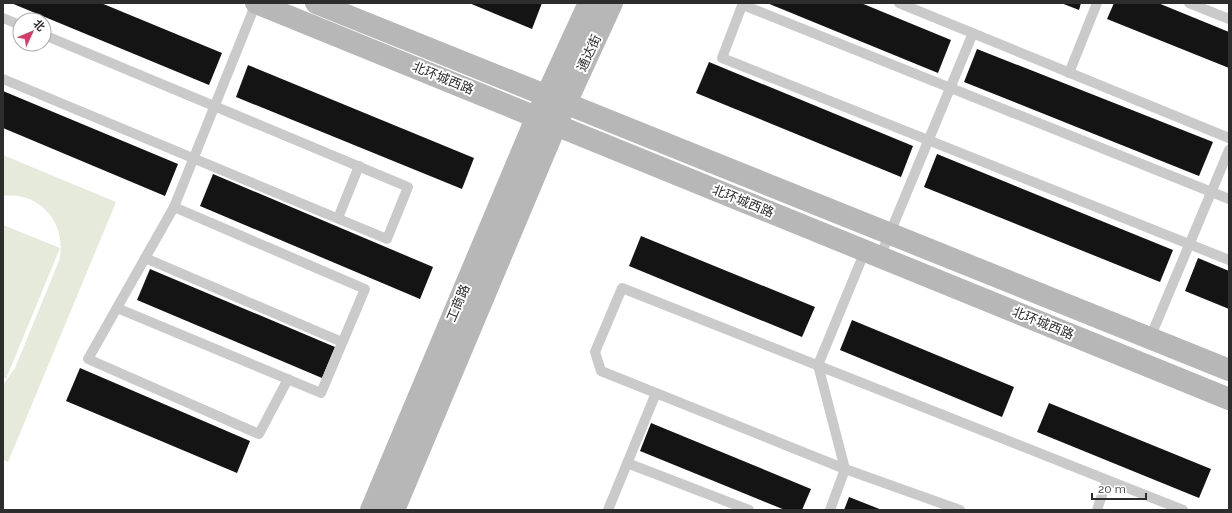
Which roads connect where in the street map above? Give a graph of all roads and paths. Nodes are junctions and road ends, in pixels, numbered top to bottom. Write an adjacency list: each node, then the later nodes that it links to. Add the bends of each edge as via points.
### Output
1 (256, 3): 17 (lane); 18 (main road, 北环城西路)
2 (316, 3): 15 (main road, 北环城西路)
3 (589, 3): 15 (main road, 通达街)
4 (612, 3): 16 (main road, 通达街)
5 (899, 3): 10 (lane)
6 (1097, 3): 12 (lane)
7 (1189, 3): 9 (lane)
8 (743, 4): 14 (lane); 21 (lane, via 722,58)
9 (1229, 19)
10 (973, 33): 12 (lane); 14 (lane)
11 (52, 38): 17 (lane)
12 (1069, 72): 20 (lane)
13 (3, 79): 23 (lane)
14 (950, 88): 21 (lane); 25 (lane)
15 (546, 96): 16 (main road, 北环城西路); 18 (main road, 工商路)
16 (566, 103): 19 (main road, 工商路); 29 (main road, 北环城西路)
17 (214, 106): 23 (lane); 24 (lane)
18 (537, 116): 19 (main road, 北环城西路); 45 (main road, 工商路)
19 (556, 124): 31 (main road, 北环城西路); 46 (main road, 工商路)
20 (1229, 138)
21 (928, 140): 29 (lane); 30 (lane)
22 (1229, 150): 25 (lane)
23 (194, 158): 27 (lane); 28 (lane)
24 (359, 166): 28 (lane); 28 (lane, via 408,187 387,238)
25 (1211, 192): 26 (lane); 30 (lane)
26 (1229, 199)
27 (174, 207): 32 (lane); 36 (lane, via 365,289)
28 (338, 218)
29 (890, 233): 31 (lane); 35 (main road, 北环城西路)
30 (1189, 244): 33 (lane); 35 (lane)
31 (873, 254): 37 (lane); 41 (main road, 北环城西路)
32 (145, 258): 34 (lane); 36 (lane)
33 (1229, 260)
34 (117, 308): 39 (lane); 39 (lane, via 88,359 259,434)
35 (1150, 338): 38 (main road, 北环城西路)
36 (342, 342): 39 (lane, via 321,393)
37 (818, 365): 40 (lane, via 622,288 595,352 601,371); 43 (lane); 44 (lane)
38 (1229, 370)
39 (288, 379)
40 (656, 393): 42 (lane); 43 (lane)
41 (1229, 399)
42 (627, 463): 47 (lane); 48 (lane)
43 (845, 469): 49 (lane); 50 (lane)
44 (1107, 480): 51 (lane); 52 (lane)
45 (371, 510)
46 (394, 510)
47 (608, 510)
48 (748, 510)
49 (830, 510)
50 (960, 510)
51 (1097, 510)
52 (1184, 510)

